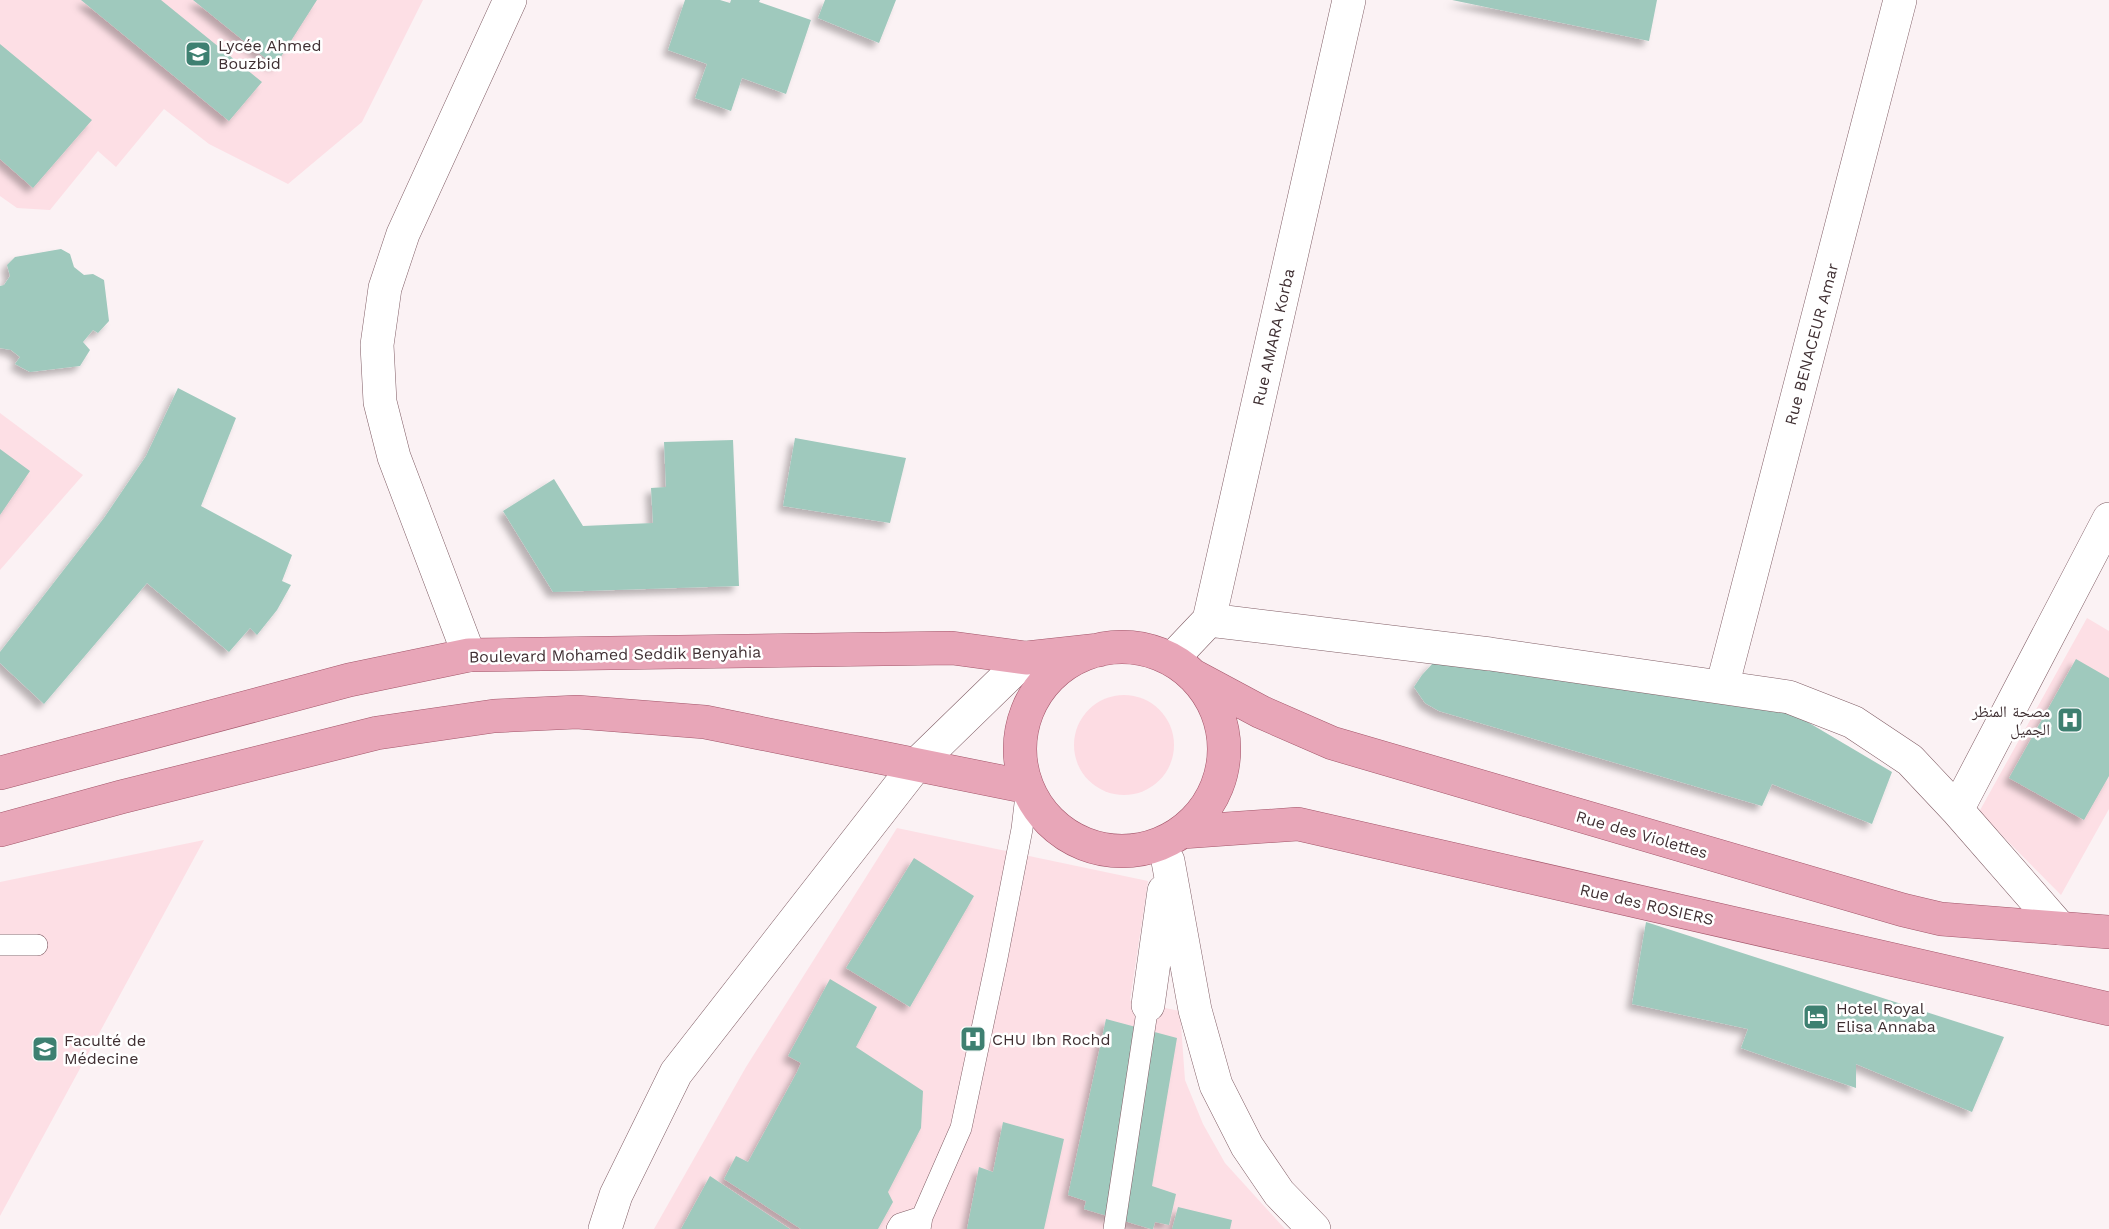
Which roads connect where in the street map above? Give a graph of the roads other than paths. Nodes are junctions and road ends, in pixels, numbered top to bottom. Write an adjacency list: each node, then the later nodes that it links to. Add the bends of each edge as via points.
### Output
1 (510, 0): 7 (street, via 403,234 385,288 377,345 380,402 394,457)
2 (1349, 0): 5 (street, Rue AMARA Korba)
3 (1900, 0): 10 (street, Rue BENACEUR Amar)
4 (2109, 519): 14 (street)
5 (1209, 620): 9 (street); 10 (street)
6 (1099, 650): 8 (main road, Boulevard Mohamed Seddik Benyahia); 9 (main road, via 1148,650); 13 (main road, via 1066,663 1041,687 1025,717 1020,752)
7 (469, 655): 8 (main road, Boulevard Mohamed Seddik Benyahia, via 952,648); 12 (main road, Boulevard Mohamed Seddik Benyahia, via 349,680)
8 (1026, 658): 11 (street)
9 (1182, 667): 16 (main road, via 1211,698 1222,726 1224,756 1218,786 1204,812); 17 (main road, Rue des Violettes, via 1261,712 1332,743 1903,910 1941,919)
10 (1722, 687): 14 (street, via 1790,697 1853,722 1910,760)
11 (916, 765): 13 (main road); 15 (main road, via 705,722 578,712 494,716 377,733); 24 (street, via 676,1073 616,1195)
12 (0, 772)
13 (1027, 787): 16 (main road, via 1044,816 1071,838 1103,850 1137,851); 23 (lane, via 998,958 962,1128)
14 (1957, 810): 17 (street)
15 (0, 830)
16 (1173, 845): 21 (street); 22 (main road, Rue des ROSIERS, via 1298,824); 27 (street, via 1195,1010 1216,1085 1247,1146 1279,1193)
17 (2060, 928): 18 (main road, Rue des Violettes)
18 (2109, 932)
19 (0, 945): 20 (lane)
20 (38, 945)
21 (1148, 1005): 26 (lane)
22 (2109, 1009)
23 (921, 1223): 25 (lane, via 900,1224)
24 (605, 1229)
25 (897, 1229)
26 (1114, 1229)
27 (1314, 1229)

